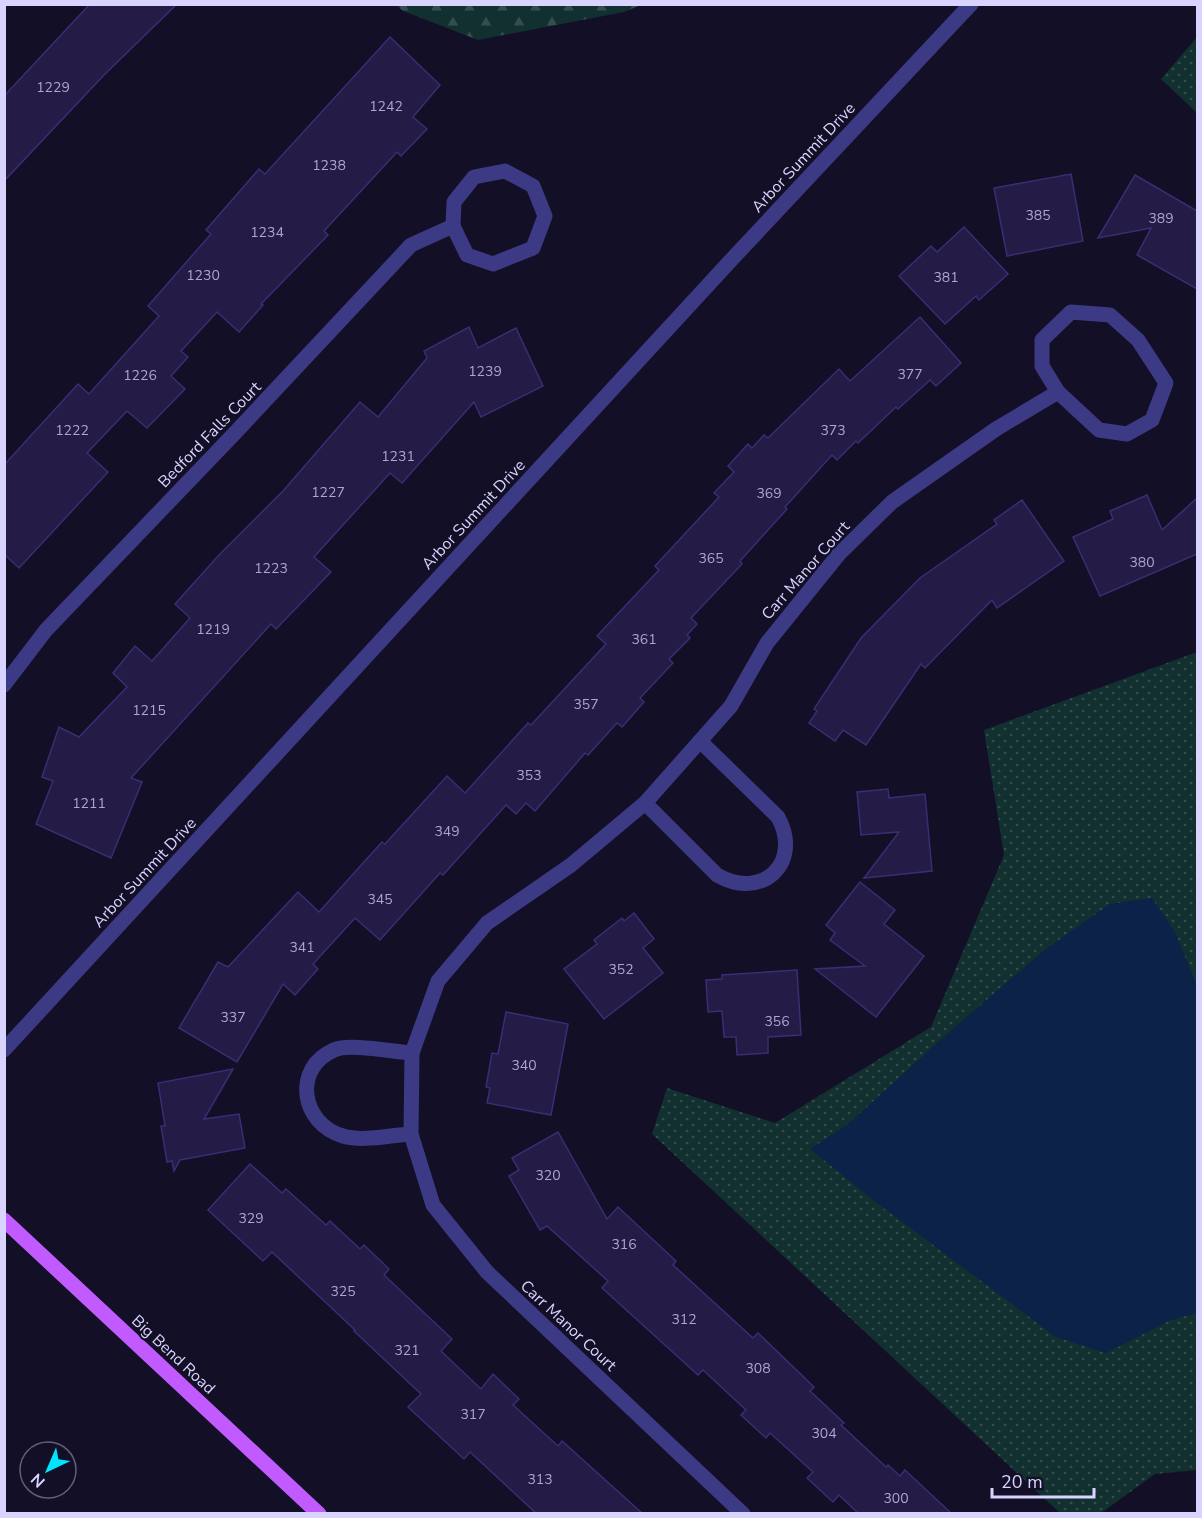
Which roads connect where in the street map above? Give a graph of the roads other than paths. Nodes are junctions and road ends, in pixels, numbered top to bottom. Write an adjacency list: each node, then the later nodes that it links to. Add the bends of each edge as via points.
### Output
1 (971, 4): 7 (street, Arbor Summit Drive)
2 (453, 226): 2 (street, via 467,255 493,264 533,248 545,216 533,186 505,171 474,177 454,202); 4 (street, Bedford Falls Court, via 411,245 46,630)
3 (1058, 392): 3 (street, via 1099,430 1127,434 1152,420 1166,383 1138,340 1110,315 1071,312 1042,340 1042,366); 5 (street, Carr Manor Court, via 996,429 892,502 839,554 774,634 731,706)
4 (4, 685)
5 (700, 741): 6 (street, Carr Manor Court); 6 (street, via 778,817 787,845 775,871 759,882 729,882 717,875)
6 (645, 802): 8 (street, Carr Manor Court, via 571,865 487,923 438,981)
7 (4, 1050)
8 (412, 1053): 9 (street, Carr Manor Court); 9 (street, via 346,1047 334,1050 310,1071 306,1087 315,1119 327,1130 361,1138)
9 (411, 1134): 12 (street, Carr Manor Court, via 433,1204 487,1272)
10 (4, 1220): 11 (main road, Big Bend Road)
11 (319, 1514)
12 (743, 1514)

